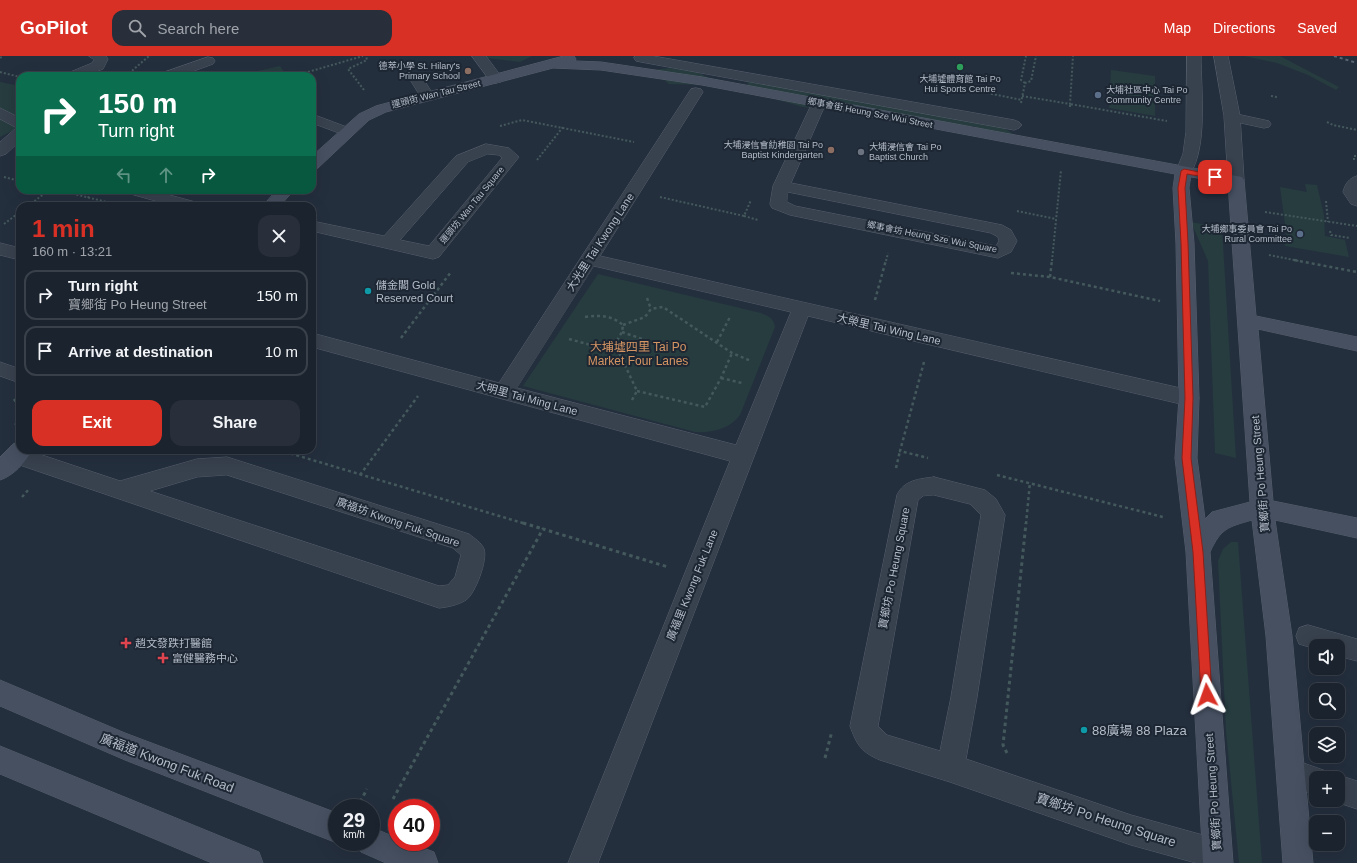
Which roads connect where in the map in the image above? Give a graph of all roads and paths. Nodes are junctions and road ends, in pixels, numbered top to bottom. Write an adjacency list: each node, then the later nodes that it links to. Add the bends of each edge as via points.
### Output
1 (3, 56): 14 (path)
2 (96, 56): 21 (lane, via 101,59 98,66)
3 (149, 56): 22 (path)
4 (363, 56): 24 (path)
5 (366, 56): 18 (path, via 367,60)
6 (479, 56): 27 (lane)
7 (577, 56): 17 (main road, 運頭街 Wan Tau Street)
8 (617, 56): 19 (main road)
9 (1026, 56): 28 (path, via 1021,80)
10 (1036, 56): 28 (path, via 1030,81)
11 (1073, 56): 37 (path)
12 (1194, 56): 52 (street, 寶鄉街 Po Heung Street, via 1194,132 1191,154)
13 (1221, 56): 40 (street, 寶鄉街 Po Heung Street)
14 (0, 58)
15 (641, 58): 45 (street)
16 (208, 61): 23 (lane)
17 (555, 64): 19 (main road, 鄉事會街 Heung Sze Wui Street, via 601,66); 27 (main road, 運頭街 Wan Tau Street)
18 (348, 69)
19 (631, 71): 36 (main road, 鄉事會街 Heung Sze Wui Street, via 702,81)
20 (0, 72): 25 (path)
21 (83, 72)
22 (129, 72)
23 (178, 72)
24 (308, 72)
25 (16, 76)
26 (416, 78): 31 (lane)
27 (496, 79): 31 (main road, 運頭街 Wan Tau Street)
28 (1025, 83): 32 (path)
29 (696, 92): 58 (street, 大光里 Tai Kwong Lane)
30 (987, 93): 35 (path)
31 (427, 96): 47 (main road, 運頭街 Wan Tau Street, via 381,109 364,117)
32 (1022, 96): 35 (path); 37 (path)
33 (1271, 96): 34 (path)
34 (1277, 97)
35 (1022, 100): 45 (path)
36 (819, 103): 52 (main road, 鄉事會街 Heung Sze Wui Street); 57 (street, 鄉事會坊 Heung Sze Wui Square)
37 (1070, 106): 39 (path, via 1167,121)
38 (0, 113): 42 (street)
39 (1167, 114)
40 (1232, 117): 44 (lane); 55 (street, 寶鄉街 Po Heung Street)
41 (316, 120): 47 (lane)
42 (16, 122)
43 (1327, 122): 46 (path)
44 (1264, 124)
45 (1014, 125)
46 (1357, 130)
47 (346, 132): 50 (main road, 運頭街 Wan Tau Street)
48 (16, 136): 49 (street)
49 (0, 151)
50 (318, 153)
51 (1062, 167): 74 (path)
52 (1184, 171): 55 (main road); 109 (main road, 寶鄉街 Po Heung Street, via 1181,188)
53 (4, 177): 54 (path)
54 (16, 180)
55 (1236, 180): 91 (main road, 寶鄉街 Po Heung Street)
56 (1357, 181): 66 (lane, via 1351,192)
57 (781, 186): 57 (street, 鄉事會坊 Heung Sze Wui Square, via 996,230 1004,234 1008,241 1005,248 998,252 790,210 778,204)
58 (632, 192): 64 (path, via 744,216); 85 (street, 大光里 Tai Kwong Lane)
59 (44, 194): 67 (path)
60 (72, 194): 65 (path)
61 (90, 194): 65 (path)
62 (147, 194): 69 (lane)
63 (282, 194): 70 (main road)
64 (753, 196)
65 (88, 198): 68 (path)
66 (1357, 201)
67 (33, 202)
68 (106, 202)
69 (178, 202)
70 (275, 202)
71 (1010, 209): 74 (path)
72 (1263, 212): 75 (path)
73 (16, 215): 76 (path)
74 (1056, 219): 87 (path)
75 (1357, 226)
76 (0, 227)
77 (316, 227): 80 (street, 運頭坊 Wan Tau Square)
78 (1330, 231): 79 (path, via 1331,235)
79 (1350, 238)
80 (388, 242): 80 (street, 運頭坊 Wan Tau Square, via 433,253 511,158 504,151 486,149 462,158)
81 (890, 247): 92 (path)
82 (0, 249): 83 (street)
83 (16, 253)
84 (1267, 255): 86 (path)
85 (589, 259): 88 (street, 大榮里 Tai Wing Lane); 94 (street, 大光里 Tai Kwong Lane)
86 (1357, 272)
87 (1050, 277)
88 (802, 308): 92 (street, 大榮里 Tai Wing Lane); 114 (street, 廣福里 Kwong Fuk Lane)
89 (733, 312): 99 (path)
90 (582, 317): 93 (path, via 604,314)
91 (1246, 320): 101 (main road); 121 (main road, 寶鄉街 Po Heung Street)
92 (868, 324): 96 (street, 大榮里 Tai Wing Lane)
93 (623, 325): 95 (path); 99 (path, via 645,317 651,309 663,307)
94 (543, 332): 100 (path, via 598,347); 108 (street, 大光里 Tai Kwong Lane)
95 (622, 332): 97 (path); 100 (path)
96 (930, 338): 109 (street, 大榮里 Tai Wing Lane); 115 (path, via 900,451)
97 (645, 340)
98 (316, 341): 105 (street, 大明里 Tai Ming Lane)
99 (717, 342): 102 (path)
100 (615, 344): 107 (path)
101 (1357, 344)
102 (732, 353): 103 (path); 107 (path, via 706,407)
103 (750, 360)
104 (0, 369): 106 (lane)
105 (435, 373): 108 (street, 大明里 Tai Ming Lane); 118 (path)
106 (16, 375)
107 (637, 391): 110 (path)
108 (504, 392): 114 (street, 大明里 Tai Ming Lane)
109 (1189, 398): 125 (main road, 寶鄉街 Po Heung Street, via 1186,458)
110 (631, 401)
111 (18, 454): 116 (main road)
112 (22, 454): 120 (street, 廣福坊 Kwong Fuk Square)
113 (292, 454): 118 (path)
114 (743, 456): 126 (street, 廣福里 Kwong Fuk Lane)
115 (935, 460)
116 (0, 471)
117 (993, 474): 119 (path)
118 (360, 475): 124 (path)
119 (1030, 482): 122 (path); 130 (path, via 1003,745)
120 (120, 490): 120 (street, 廣福坊 Kwong Fuk Square, via 197,468 227,466 461,541 473,551 474,559 460,590 451,596 439,597)
121 (1262, 508): 123 (main road); 125 (main road, via 1220,519 1206,534); 133 (main road, 寶鄉街 Po Heung Street, via 1279,636)
122 (1167, 518)
123 (1357, 528)
124 (543, 529): 126 (path); 138 (path)
125 (1198, 552): 141 (main road, 寶鄉街 Po Heung Street)
126 (696, 575): 144 (street, 廣福里 Kwong Fuk Lane)
127 (1308, 636): 128 (lane)
128 (1357, 650)
129 (0, 692): 139 (main road, 廣福道 Kwong Fuk Road, via 132,750)
130 (1008, 755)
131 (0, 760): 142 (main road)
132 (950, 768): 132 (street, 寶鄉坊 Po Heung Square, via 880,746 868,737 864,726 908,495 918,488 934,486 977,497 988,506 993,515); 141 (street, 寶鄉坊 Po Heung Square)
133 (1304, 777): 145 (main road, 寶鄉街 Po Heung Street)
134 (367, 789): 137 (path)
135 (1345, 791): 136 (street)
136 (1357, 795)
137 (362, 799)
138 (395, 799)
139 (328, 825)
140 (380, 846): 143 (main road)
141 (1217, 859)
142 (248, 863)
143 (423, 863)
144 (583, 863)
145 (1298, 863)

